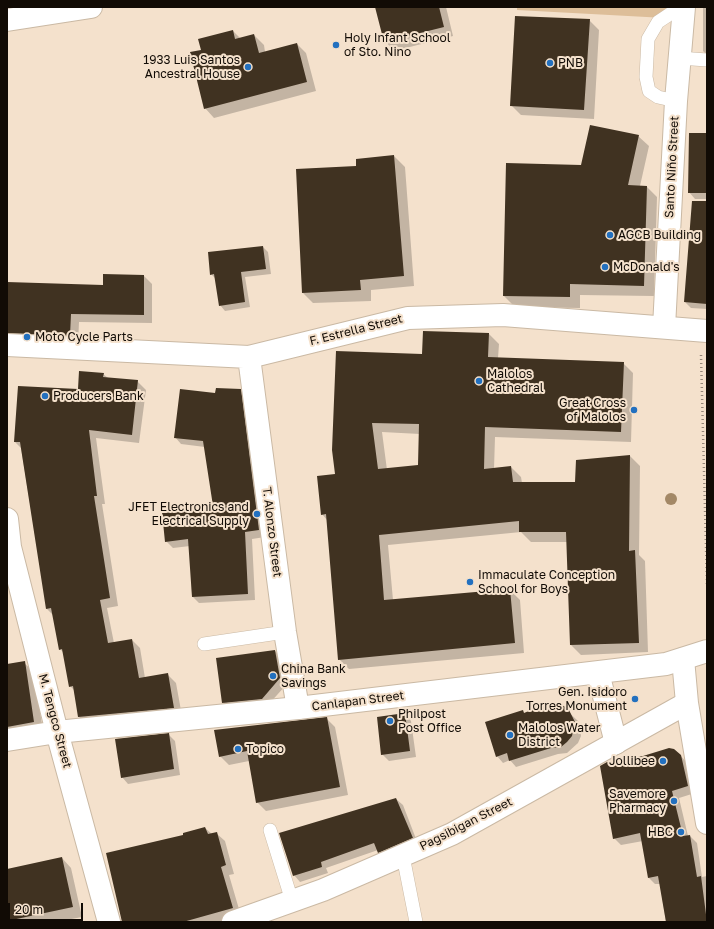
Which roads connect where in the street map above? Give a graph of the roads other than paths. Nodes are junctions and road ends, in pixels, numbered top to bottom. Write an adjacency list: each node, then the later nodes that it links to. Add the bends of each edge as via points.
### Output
1 (91, 7): 3 (street)
2 (683, 10): 4 (street, Santo Niño Street); 6 (lane, via 670,14 658,22 648,40 646,77 649,91 658,97)
3 (7, 20)
4 (680, 58): 5 (lane); 6 (street, Santo Niño Street)
5 (707, 60)
6 (676, 100): 7 (street, Santo Niño Street)
7 (664, 327): 8 (street, F. Estrella Street); 10 (street, F. Estrella Street, via 503,315 408,318)
8 (704, 331)
9 (7, 346): 10 (street, F. Estrella Street)
10 (249, 357): 12 (street, T. Alonzo Street)
11 (7, 519): 19 (street, M. Tengco Street, via 10,547)
12 (285, 632): 13 (lane); 18 (street, T. Alonzo Street)
13 (204, 644)
14 (707, 651): 15 (street, Canlapan Street)
15 (683, 659): 16 (street, Canlapan Street, via 666,664); 17 (street)
16 (598, 673): 18 (street, Canlapan Street); 21 (street)
17 (687, 703): 21 (street, Pagsibigan Street); 22 (street)
18 (298, 708): 19 (street, Canlapan Street)
19 (57, 732): 20 (street, Canlapan Street); 26 (street, M. Tengco Street)
20 (7, 740)
21 (616, 743): 24 (street, Pagsibigan Street, via 452,834)
22 (707, 823)
23 (270, 830): 25 (lane)
24 (402, 856): 25 (street, Pagsibigan Street); 28 (lane)
25 (292, 901): 27 (street, Pagsibigan Street)
26 (108, 922)
27 (233, 922)
28 (416, 922)

